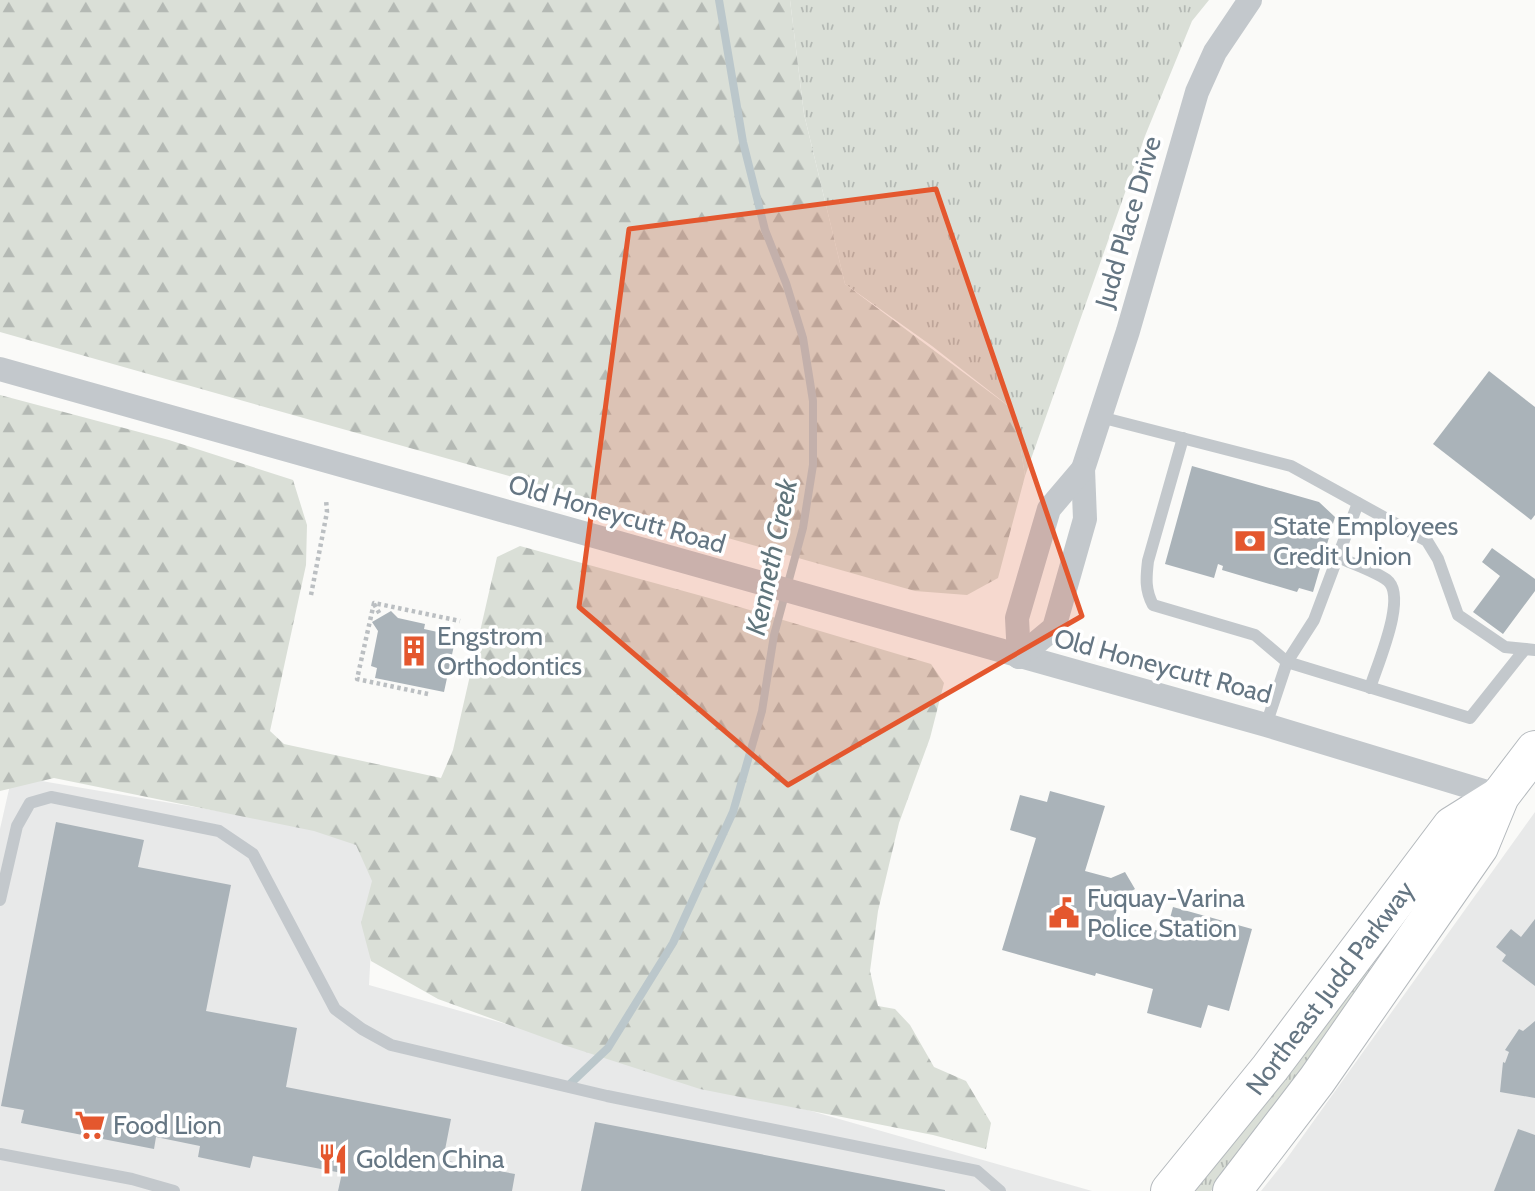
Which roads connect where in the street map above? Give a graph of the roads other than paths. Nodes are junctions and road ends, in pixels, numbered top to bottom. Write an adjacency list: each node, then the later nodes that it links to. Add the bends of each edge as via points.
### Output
1 (1250, 0): 3 (street, Judd Place Drive, via 1215,51 1197,92)
2 (0, 369): 9 (street, Old Honeycutt Road)
3 (1100, 417): 4 (lane); 5 (street, Judd Place Drive)
4 (1183, 438): 6 (lane, via 1290,466); 10 (lane, via 1148,561 1148,597 1153,606 1255,635)
5 (1083, 469): 9 (street, Judd Place Drive, via 1049,509 1017,618); 9 (street, Judd Place Drive, via 1085,519 1054,628)
6 (1358, 503): 7 (lane); 8 (lane, via 1427,541 1458,615 1504,647)
7 (1338, 557): 10 (lane, via 1314,620); 11 (lane, via 1388,581 1396,599)
8 (1530, 650): 11 (lane, via 1470,718)
9 (1019, 657): 12 (street, Old Honeycutt Road)
10 (1287, 662): 11 (lane); 12 (lane)
11 (1370, 688)
12 (1266, 725): 14 (street, Old Honeycutt Road)
13 (1535, 750): 14 (highway, Northeast Judd Parkway)
14 (1500, 796): 19 (highway, Northeast Judd Parkway, via 1452,826 1270,1068); 20 (highway, Northeast Judd Parkway, via 1479,847 1317,1080)
15 (0, 900): 18 (lane, via 17,825 30,803 51,797 219,831 253,854 335,1009 391,1045 607,1096 977,1171)
16 (0, 1154): 17 (lane)
17 (174, 1191)
18 (1000, 1191)
19 (1170, 1191)
20 (1232, 1191)

